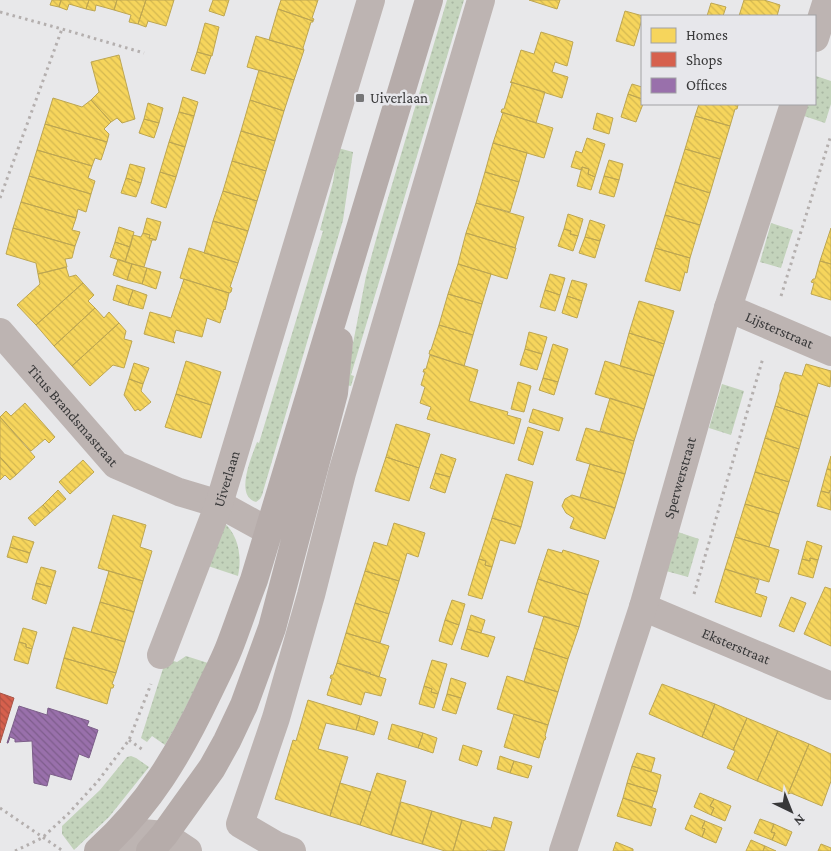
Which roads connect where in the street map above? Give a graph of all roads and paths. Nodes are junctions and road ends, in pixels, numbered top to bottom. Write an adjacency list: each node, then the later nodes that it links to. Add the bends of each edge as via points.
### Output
1 (371, 0): 17 (street, Uiverlaan)
2 (429, 0): 12 (main road)
3 (481, 0): 23 (street, via 342,473)
4 (827, 0): 7 (street)
5 (0, 12): 6 (path)
6 (62, 29): 8 (path); 11 (path)
7 (816, 35)
8 (144, 53)
9 (794, 105): 13 (street, Sperwerstraat)
10 (831, 135): 14 (path)
11 (0, 198)
12 (345, 283): 18 (main road); 24 (main road, via 334,393 272,628)
13 (728, 308): 14 (street, Lijsterstraat); 19 (street, Sperwerstraat)
14 (772, 327): 16 (street, Lijsterstraat); 20 (path)
15 (0, 332): 17 (street, Titus Brandsmastraat, via 116,465 179,492)
16 (831, 352)
17 (219, 504): 18 (street, Titus Brandsmastraat); 21 (street, Uiverlaan)
18 (268, 531): 27 (main road, via 229,649 192,726 139,809)
19 (643, 607): 20 (street, Eksterstraat); 34 (street, Sperwerstraat)
20 (684, 624): 22 (street, Eksterstraat)
21 (162, 655): 26 (path, via 129,740 98,781)
22 (831, 686)
23 (276, 718): 24 (street); 33 (street, via 240,824 276,846)
24 (227, 741): 28 (main road, via 212,768)
25 (0, 808): 26 (path)
26 (42, 838): 29 (path); 30 (path)
27 (124, 841): 28 (street); 31 (main road)
28 (157, 843): 32 (street)
29 (15, 851)
30 (63, 851)
31 (98, 851)
32 (188, 851)
33 (292, 851)
34 (563, 851)

